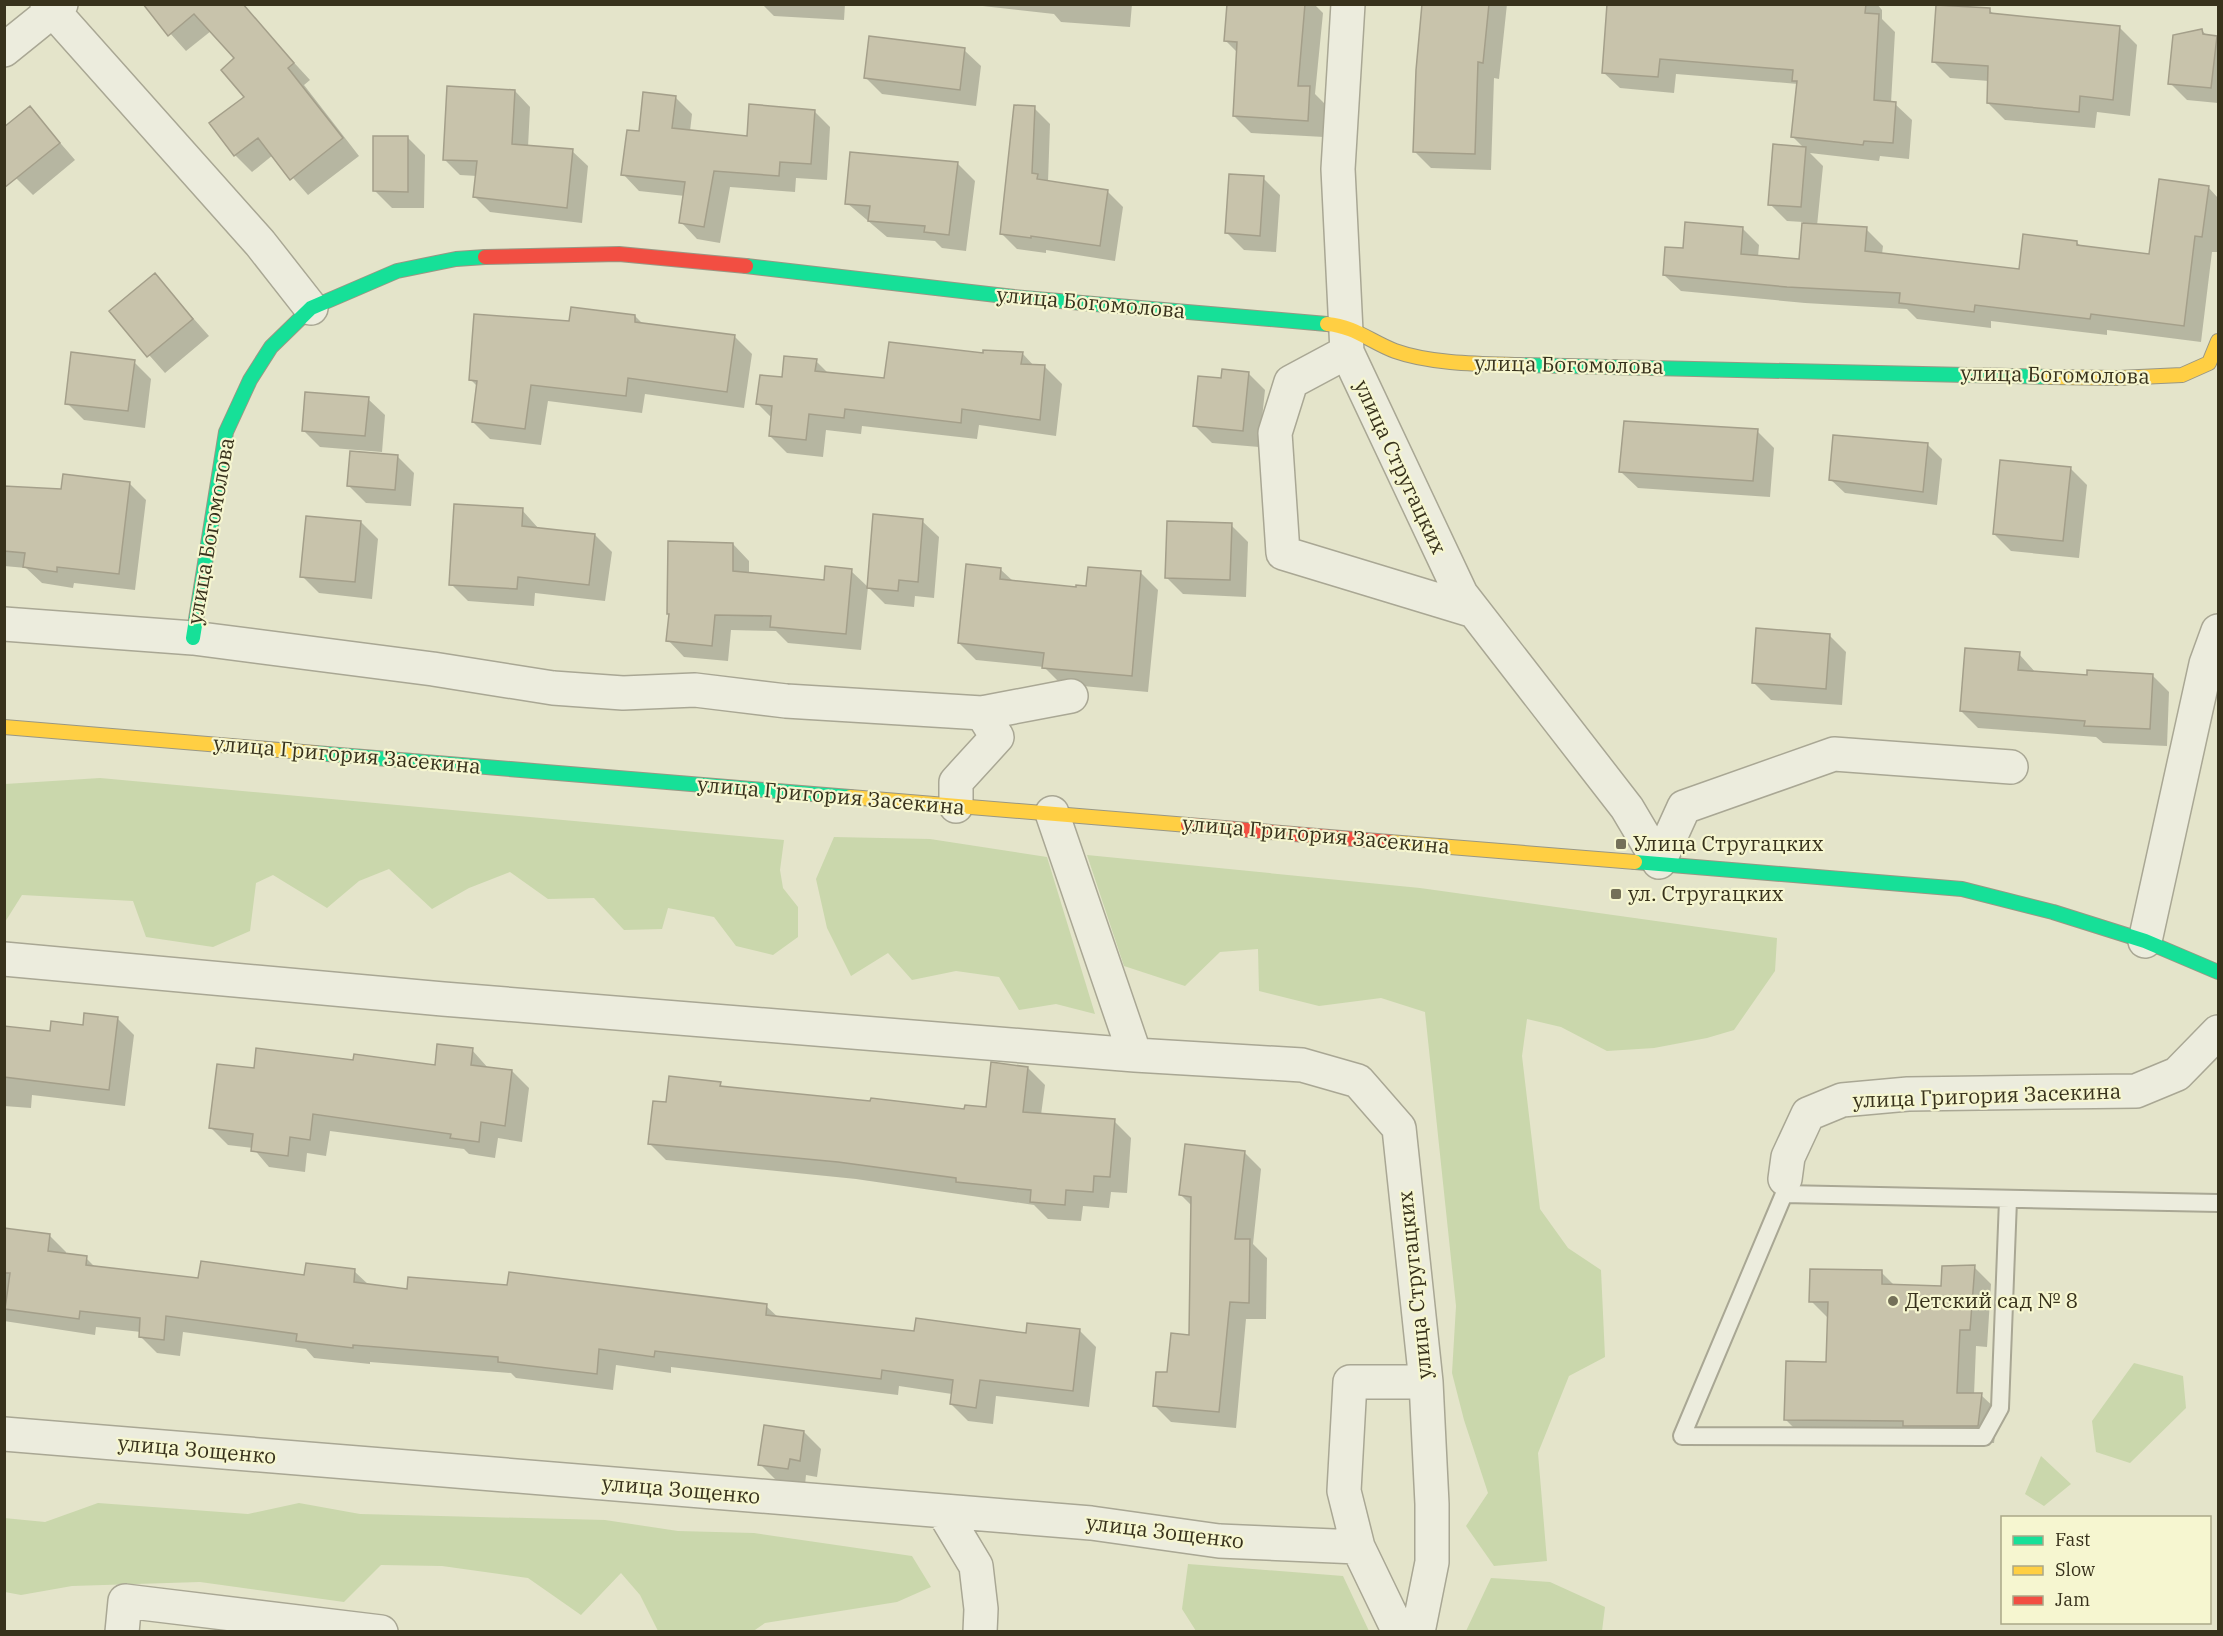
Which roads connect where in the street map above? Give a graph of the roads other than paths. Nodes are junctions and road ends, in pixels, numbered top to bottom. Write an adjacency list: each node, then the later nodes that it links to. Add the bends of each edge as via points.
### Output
1 (1348, 4): 5 (street, улица Стругацких, via 1338,169)
2 (54, 7): 3 (street); 4 (street, via 260,243)
3 (4, 50)
4 (310, 308): 5 (street, улица Богомолова, via 397,271 456,259 619,254 1014,297); 10 (street, улица Богомолова, via 271,347 250,380 226,432)
5 (1346, 339): 6 (street, улица Богомолова, via 1466,364 2118,378 2182,375 2209,363); 7 (street, улица Стругацких, via 1461,594); 7 (street, via 1291,382 1275,433 1283,553)
6 (2218, 341)
7 (1474, 611): 17 (street, улица Стругацких, via 1627,808)
8 (4, 624): 10 (street)
9 (2218, 631): 18 (street, via 2206,664)
10 (193, 638): 12 (street, via 553,688 623,693 694,690 786,701)
11 (1071, 696): 12 (street)
12 (982, 713): 15 (street, via 997,737 956,782)
13 (4, 726): 15 (street, улица Григория Засекина)
14 (2011, 767): 17 (street, via 1834,754 1684,807)
15 (956, 806): 16 (street, улица Григория Засекина)
16 (1052, 813): 17 (street, улица Григория Засекина); 22 (street)
17 (1659, 862): 18 (street, улица Григория Засекина, via 1962,889)
18 (2145, 941): 20 (street, улица Григория Засекина)
19 (4, 959): 22 (street)
20 (2218, 972)
21 (2218, 1032): 23 (street, улица Григория Засекина, via 2177,1074 2136,1091 1908,1094 1842,1100 1808,1114 1788,1157)
22 (1135, 1055): 26 (street, улица Стругацких, via 1302,1065 1358,1081 1399,1128)
23 (1784, 1187): 24 (lane); 24 (lane, via 1682,1436 1984,1437 2000,1408)
24 (2008, 1200): 25 (lane)
25 (2218, 1203)
26 (1426, 1382): 29 (street, via 1350,1382 1344,1491); 34 (street, улица Стругацких, via 1432,1562)
27 (4, 1434): 28 (street, улица Зощенко)
28 (943, 1511): 29 (street, улица Зощенко, via 1091,1523 1219,1541); 32 (street, via 976,1566)
29 (1358, 1548): 33 (street)
30 (124, 1616): 31 (street)
31 (381, 1632)
32 (980, 1632)
33 (1399, 1632)
34 (1418, 1632)

